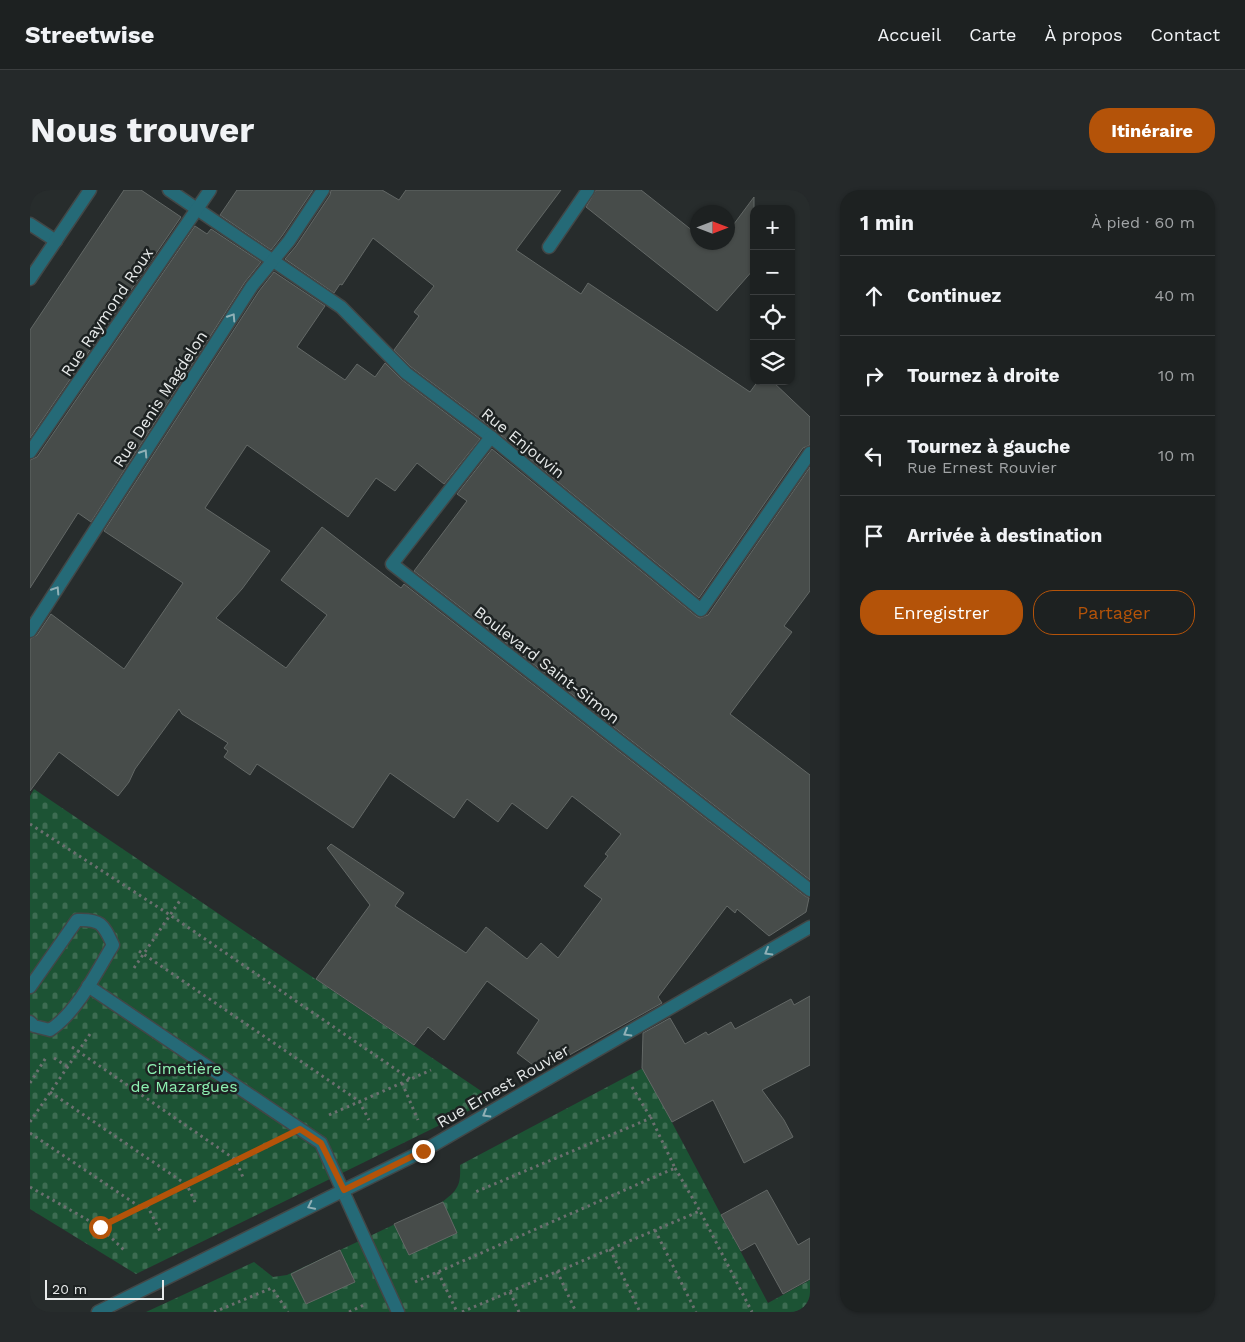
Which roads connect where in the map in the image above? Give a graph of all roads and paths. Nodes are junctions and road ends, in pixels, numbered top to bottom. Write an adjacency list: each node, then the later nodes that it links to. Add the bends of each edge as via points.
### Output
1 (90, 190): 8 (street)
2 (169, 190): 6 (street, Rue Enjouvin)
3 (210, 190): 6 (street, Rue Raymond Roux)
4 (323, 190): 10 (street, Rue Denis Magdelon)
5 (588, 190): 9 (street)
6 (197, 209): 10 (street, Rue Enjouvin); 13 (street, Rue Raymond Roux)
7 (30, 224): 8 (street)
8 (56, 241): 11 (street)
9 (549, 247)
10 (273, 260): 12 (street, Rue Enjouvin, via 341,307 406,373); 15 (street, Rue Denis Magdelon, one-way to 10, via 252,286)
11 (30, 279)
12 (491, 437): 14 (street, Rue Enjouvin, via 701,610); 17 (street, Boulevard Saint-Simon, via 392,564)
13 (30, 452)
14 (810, 453)
15 (30, 631)
16 (30, 824): 26 (path)
17 (810, 890)
18 (810, 928): 42 (street, Rue Ernest Rouvier, one-way to 42, via 423,1151)
19 (105, 929): 20 (street, via 112,945); 21 (street, via 93,920 77,920); 31 (path)
20 (88, 986): 23 (street, via 62,1022 50,1030); 35 (street)
21 (30, 987)
22 (30, 1022): 23 (street)
23 (45, 1028): 37 (path)
24 (48, 1054): 27 (path)
25 (431, 1070): 26 (path)
26 (410, 1079): 28 (path)
27 (30, 1083)
28 (402, 1083): 31 (path); 34 (path)
29 (632, 1087): 32 (path)
30 (50, 1092): 40 (path)
31 (359, 1101): 33 (path); 35 (path)
32 (651, 1118): 38 (path); 43 (path)
33 (369, 1120)
34 (418, 1120)
35 (300, 1129): 37 (path); 42 (street, via 321,1143)
36 (30, 1133): 46 (path)
37 (236, 1160): 39 (path); 40 (path)
38 (675, 1168): 47 (path); 54 (path)
39 (244, 1180)
40 (187, 1185): 44 (path); 45 (path)
41 (30, 1187): 48 (path)
42 (344, 1190): 56 (street); 57 (street, Rue Ernest Rouvier, one-way to 57)
43 (473, 1193)
44 (147, 1204): 46 (path); 50 (path)
45 (196, 1204)
46 (141, 1207): 48 (path)
47 (700, 1211): 49 (path); 67 (path)
48 (100, 1227): 52 (path)
49 (655, 1230): 51 (path); 66 (path)
50 (161, 1233)
51 (610, 1249): 53 (path); 65 (path)
52 (125, 1251)
53 (557, 1271): 55 (path); 64 (path)
54 (438, 1272): 56 (path); 61 (path)
55 (510, 1292): 62 (path); 63 (path)
56 (390, 1294): 60 (street)
57 (98, 1312)
58 (214, 1312): 59 (path, via 272,1288)
59 (288, 1312)
60 (398, 1312)
61 (457, 1312)
62 (462, 1312)
63 (519, 1312)
64 (576, 1312)
65 (640, 1312)
66 (696, 1312)
67 (752, 1312)

